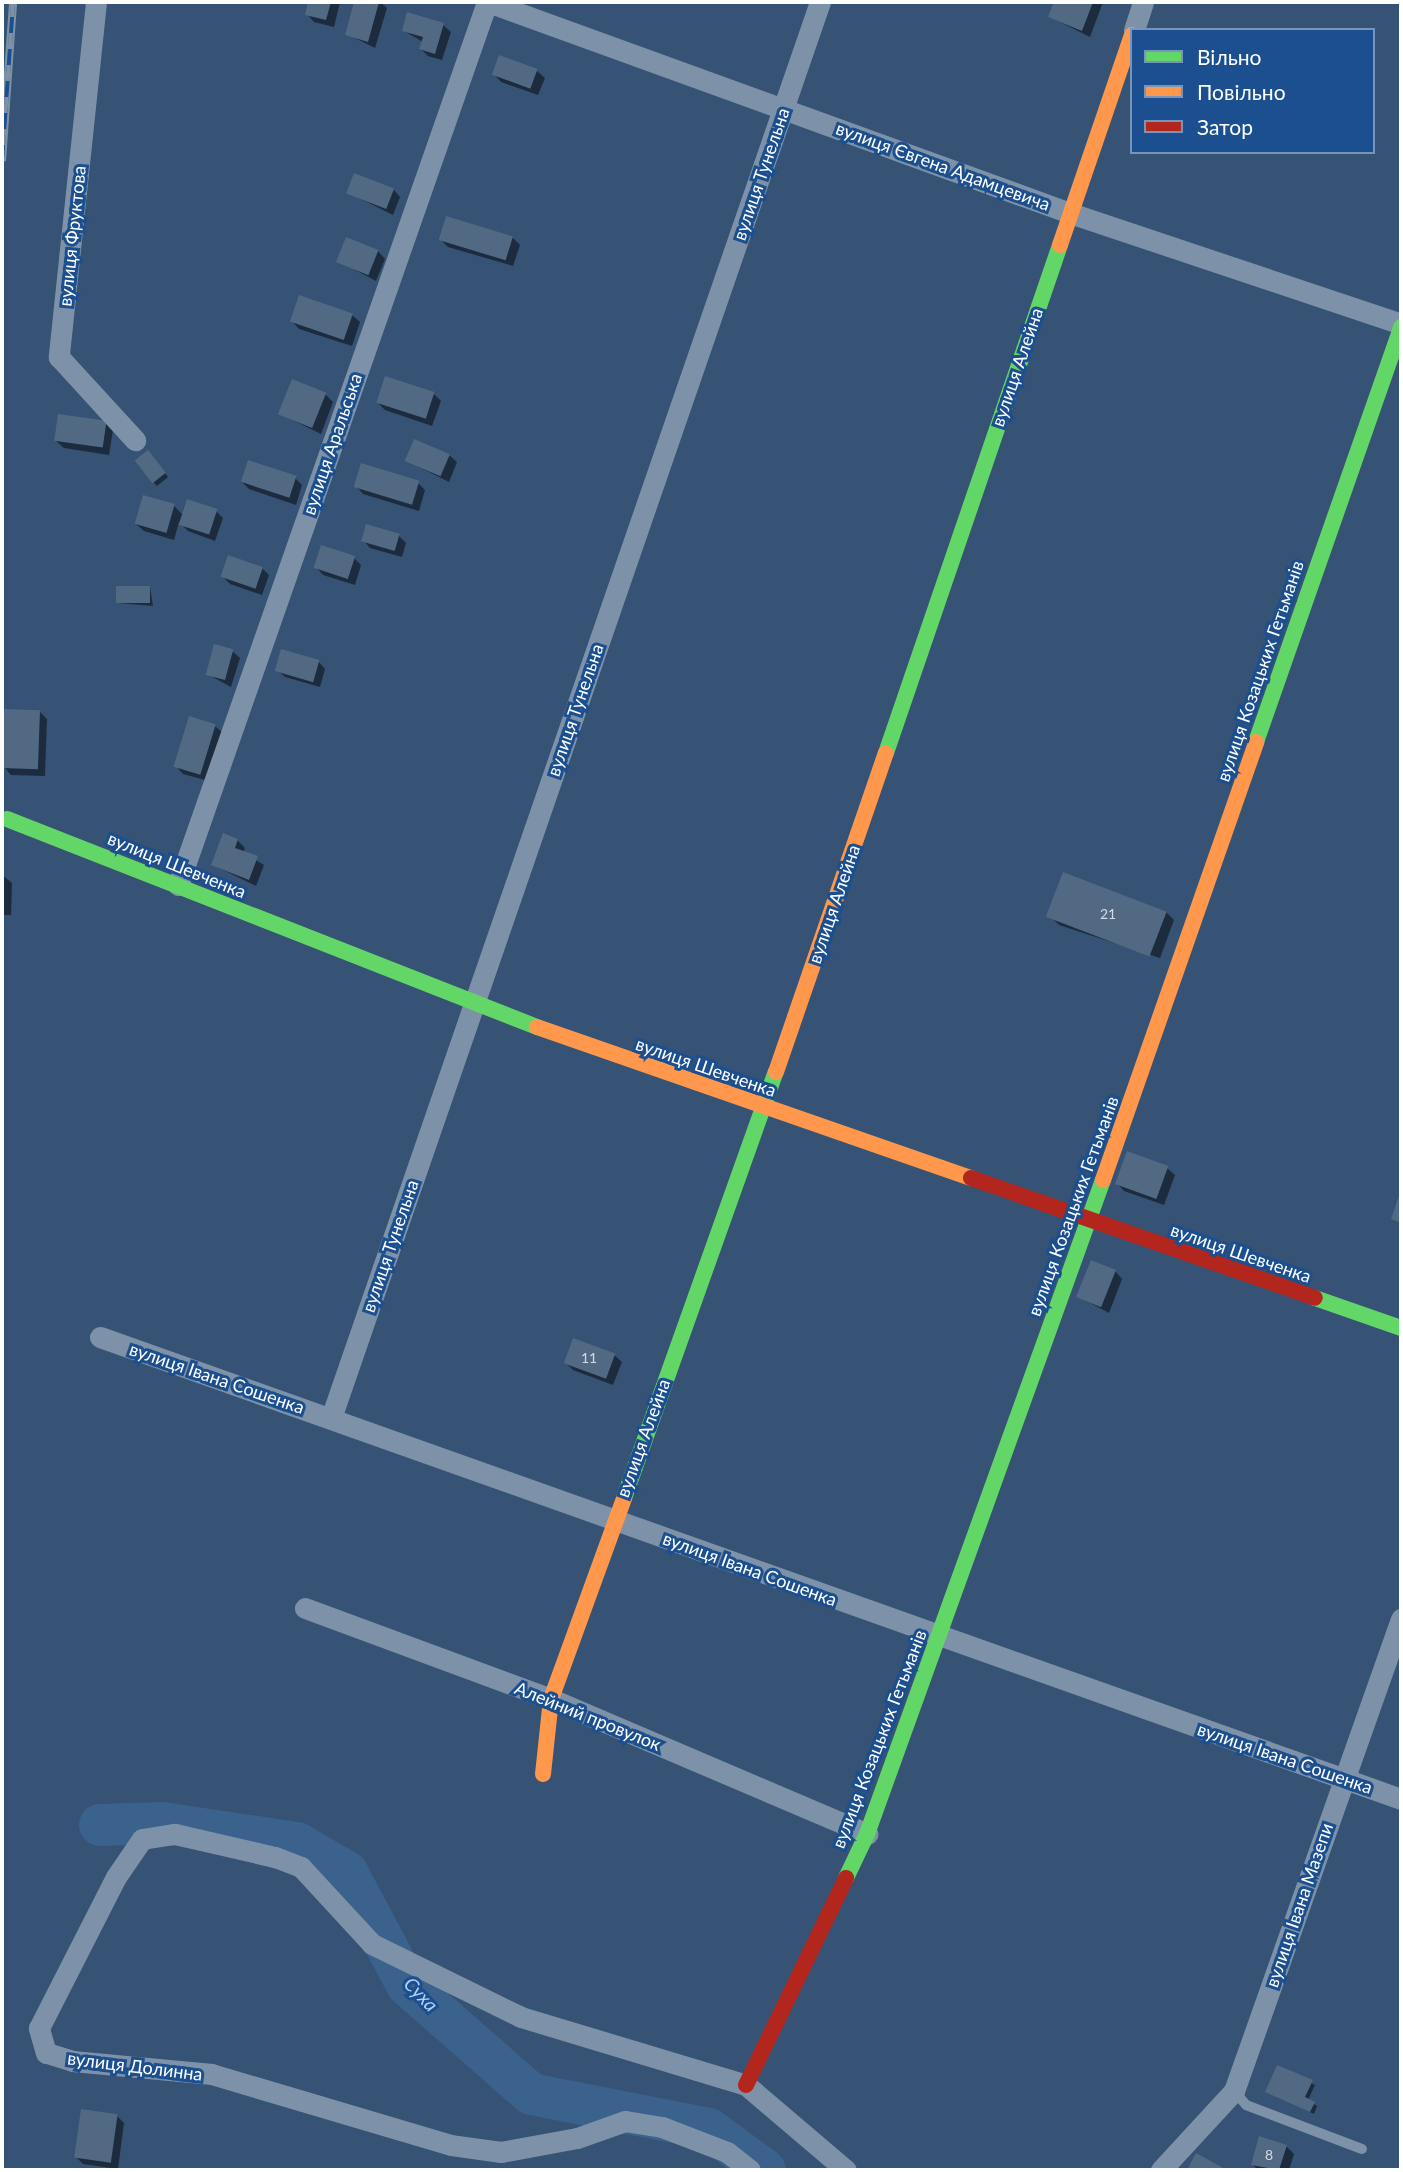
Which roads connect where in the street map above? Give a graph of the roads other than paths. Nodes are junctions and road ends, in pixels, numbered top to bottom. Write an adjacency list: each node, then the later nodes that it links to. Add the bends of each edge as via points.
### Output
1 (96, 2): 10 (street, вулиця Фруктова, via 59,357)
2 (487, 2): 7 (street, вулиця Євгена Адамцевича); 12 (street, вулиця Аральська)
3 (820, 2): 7 (street, вулиця Тунельна)
4 (1143, 2): 5 (street)
5 (1134, 28)
6 (1130, 41): 8 (street, вулиця Алейна)
7 (785, 107): 8 (street, вулиця Євгена Адамцевича); 13 (street, вулиця Тунельна)
8 (1070, 213): 9 (street, вулиця Євгена Адамцевича); 14 (street, вулиця Алейна)
9 (1401, 325): 15 (street, вулиця Козацьких Гетьманів)
10 (135, 440)
11 (7, 819): 12 (street, вулиця Шевченка)
12 (178, 886): 13 (street, вулиця Шевченка)
13 (472, 1004): 14 (street, вулиця Шевченка); 18 (street, вулиця Тунельна)
14 (764, 1108): 15 (street, вулиця Шевченка); 19 (street, вулиця Алейна)
15 (1089, 1221): 16 (street, вулиця Шевченка); 22 (street, вулиця Козацьких Гетьманів)
16 (1401, 1328)
17 (100, 1337): 18 (street, вулиця Івана Сошенка)
18 (331, 1418): 19 (street, вулиця Івана Сошенка)
19 (613, 1518): 22 (street, вулиця Івана Сошенка); 23 (street, вулиця Алейна)
20 (305, 1608): 23 (street, Алейний провулок)
21 (1401, 1619): 25 (street, вулиця Івана Мазепи)
22 (938, 1637): 25 (street, вулиця Івана Сошенка); 27 (street, вулиця Козацьких Гетьманів)
23 (551, 1699): 24 (street, вулиця Алейна); 27 (street, Алейний провулок)
24 (543, 1773)
25 (1343, 1778): 26 (street, вулиця Івана Сошенка); 29 (street, вулиця Івана Мазепи)
26 (1401, 1799)
27 (867, 1834): 28 (street, вулиця Козацьких Гетьманів)
28 (746, 2085): 31 (street, вулиця Долинна, via 521,2017 372,1944 301,1867 175,1835 142,1839 116,1877 40,2028 40,2042 47,2053 73,2061 212,2074 451,2145 501,2152 577,2138 625,2120 662,2127 727,2152); 32 (street)
29 (1234, 2091): 30 (lane, via 1247,2105); 33 (street, вулиця Івана Мазепи)
30 (1362, 2149)
31 (750, 2170)
32 (846, 2170)
33 (1161, 2170)

